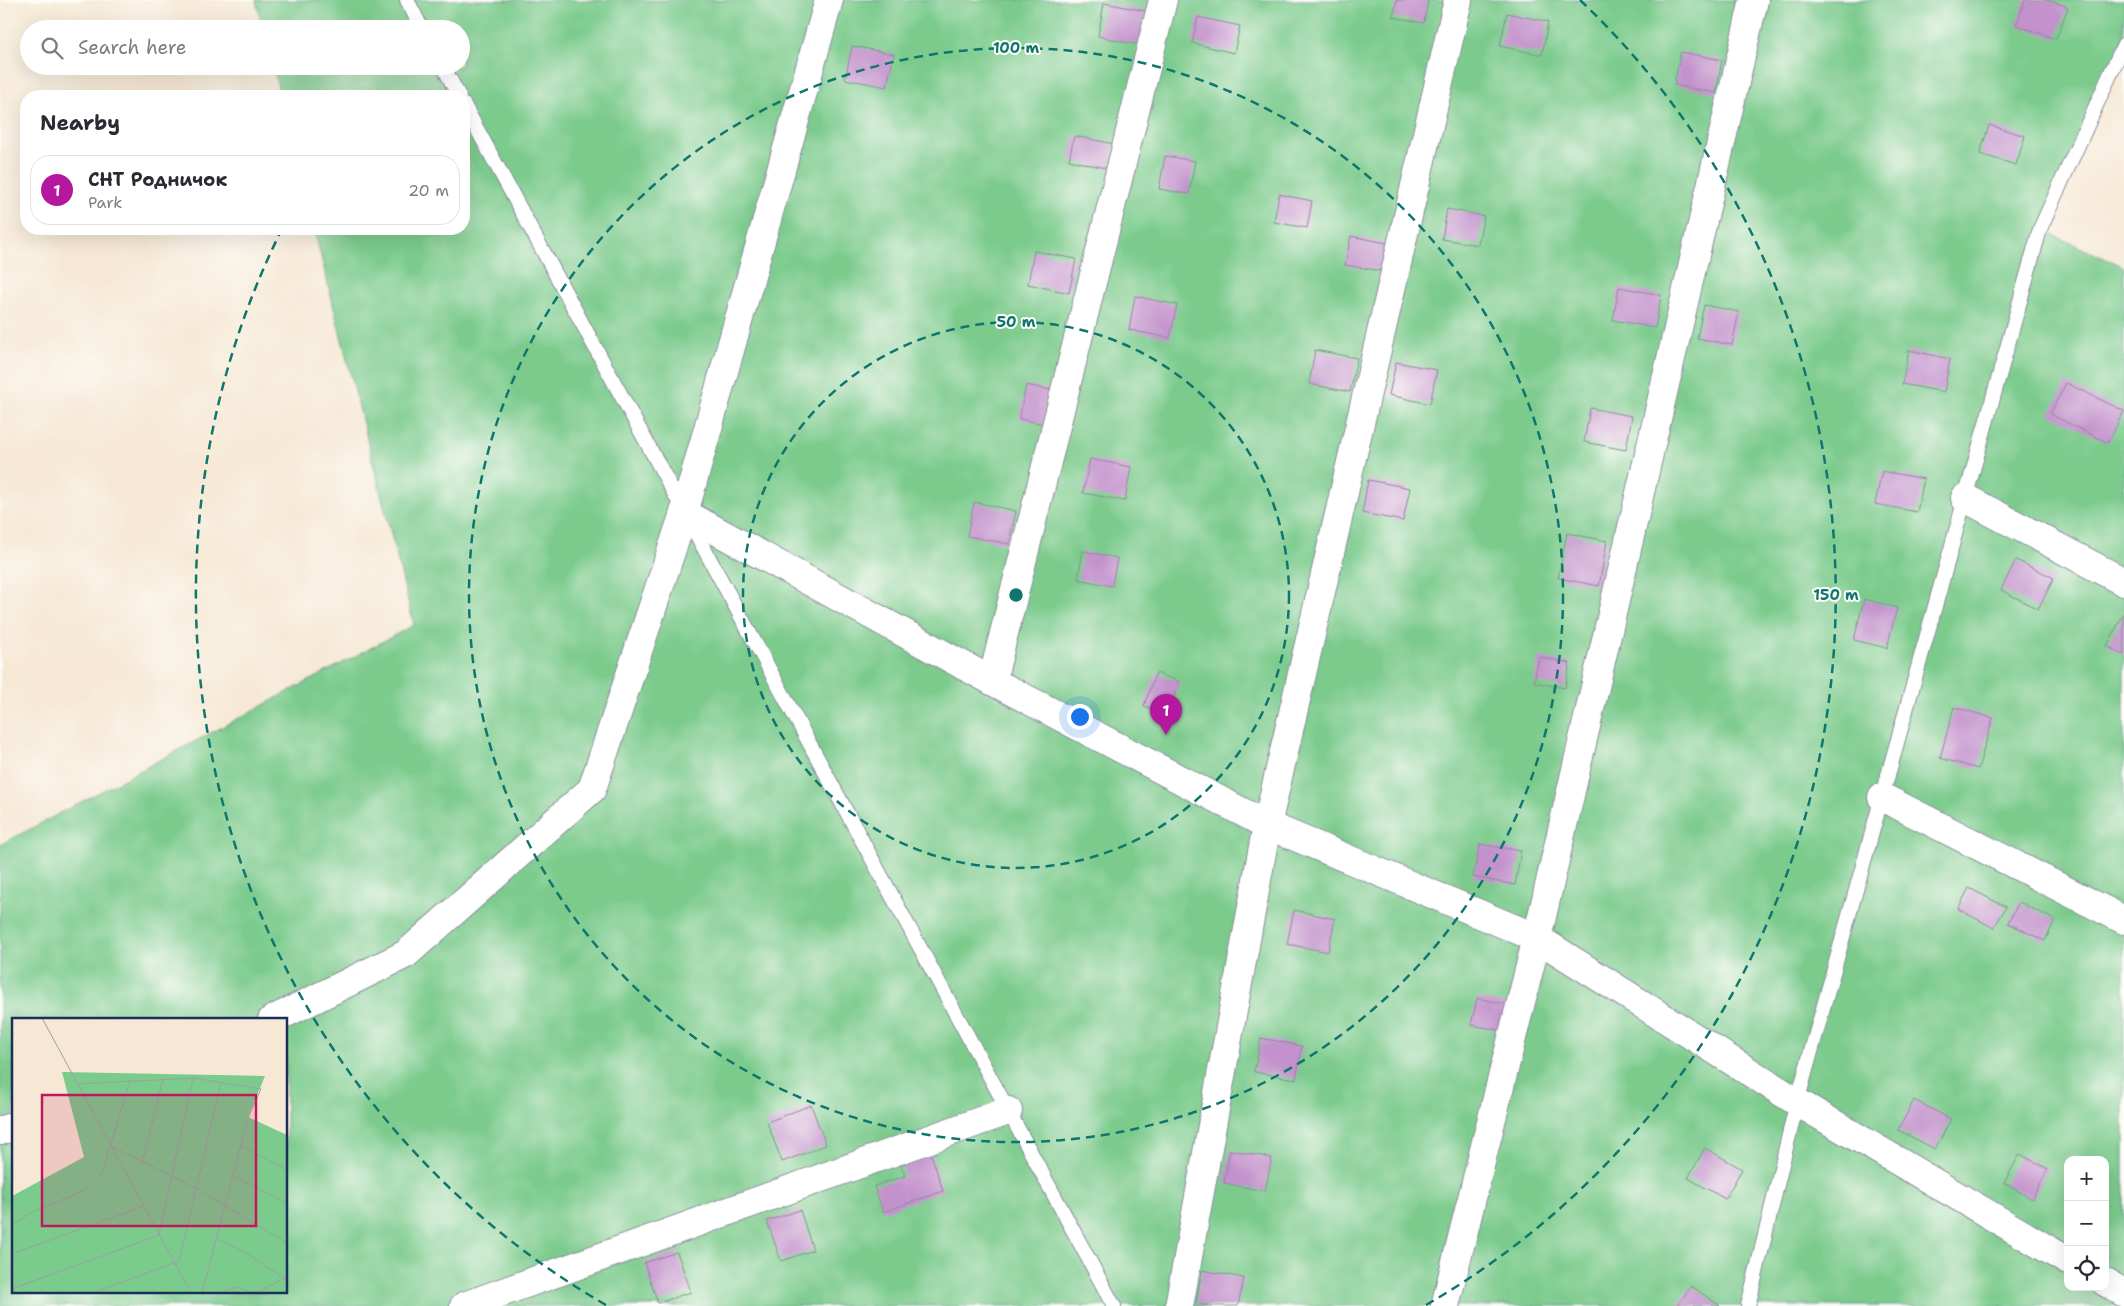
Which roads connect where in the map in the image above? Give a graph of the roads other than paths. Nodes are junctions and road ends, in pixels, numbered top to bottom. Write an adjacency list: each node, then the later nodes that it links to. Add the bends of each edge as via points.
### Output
1 (407, 0): 6 (lane)
2 (829, 0): 12 (street)
3 (1163, 0): 14 (street)
4 (1458, 0): 16 (street)
5 (1754, 0): 18 (street)
6 (417, 20)
7 (2124, 44): 11 (lane, via 2040,229)
8 (448, 75): 9 (lane)
9 (456, 90)
10 (470, 116): 12 (lane)
11 (1965, 498): 13 (street); 15 (lane)
12 (684, 513): 14 (street); 19 (street, via 592,789 406,954); 21 (lane)
13 (2124, 582)
14 (992, 681): 16 (street)
15 (1882, 797): 17 (street); 20 (lane)
16 (1266, 825): 18 (street); 29 (street)
17 (2124, 920)
18 (1537, 938): 20 (street); 30 (street)
19 (276, 1018)
20 (1797, 1102): 24 (street); 31 (lane)
21 (1008, 1111): 27 (street); 28 (lane)
22 (12, 1127): 23 (street)
23 (0, 1131)
24 (2064, 1258)
25 (2109, 1285): 26 (street)
26 (2124, 1294)
27 (464, 1306)
28 (1114, 1306)
29 (1179, 1306)
30 (1445, 1306)
31 (1748, 1306)

